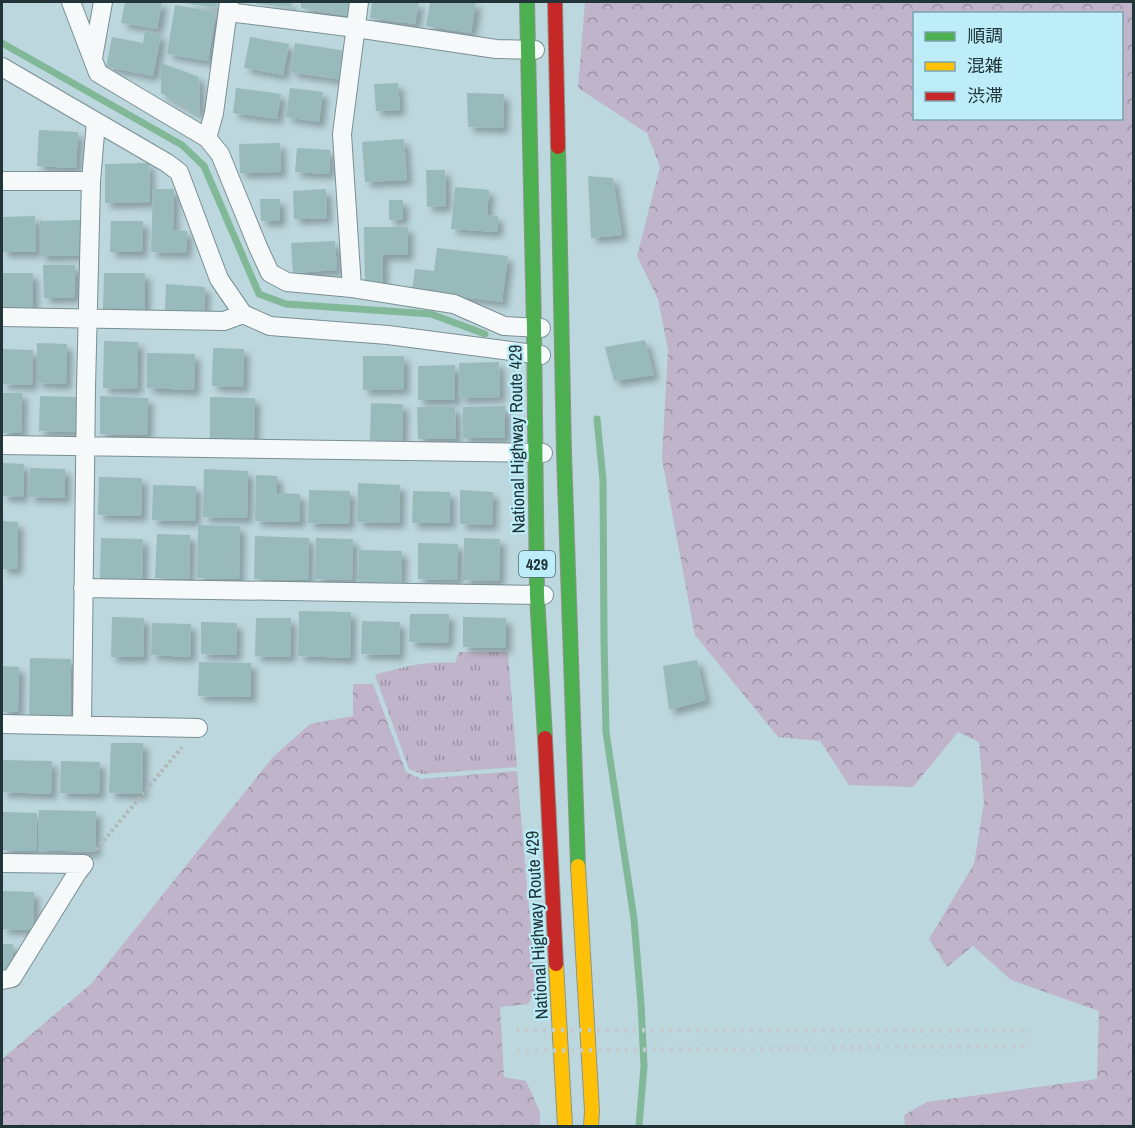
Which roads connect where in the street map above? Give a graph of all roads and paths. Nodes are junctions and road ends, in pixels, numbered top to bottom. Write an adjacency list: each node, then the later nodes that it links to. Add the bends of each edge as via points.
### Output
1 (71, 2): 10 (street)
2 (103, 2): 10 (street)
3 (359, 2): 7 (street)
4 (527, 2): 8 (highway, National Highway Route 429 / 429)
5 (555, 2): 9 (highway, 429)
6 (228, 7): 7 (street); 13 (street)
7 (356, 28): 8 (street); 16 (street, via 342,134)
8 (527, 50): 9 (street); 20 (highway, National Highway Route 429 / 429)
9 (556, 50): 21 (highway, 429)
10 (92, 60): 13 (street, via 98,73)
11 (2, 67): 12 (street)
12 (96, 122): 15 (street); 17 (street, via 179,172 219,279)
13 (207, 138): 16 (street, via 220,154 270,273 287,282)
14 (2, 181): 15 (street)
15 (91, 181): 19 (street)
16 (352, 288): 20 (street, via 454,304 504,326)
17 (243, 314): 19 (street, via 224,321); 22 (street, via 270,326 388,335)
18 (2, 317): 19 (street)
19 (88, 319): 25 (street)
20 (534, 328): 21 (street); 22 (highway, National Highway Route 429 / 429)
21 (560, 328): 23 (highway, 429)
22 (534, 355): 23 (street); 26 (highway, National Highway Route 429 / 429)
23 (561, 356): 27 (highway, 429)
24 (2, 445): 25 (street)
25 (85, 447): 26 (street); 28 (street)
26 (535, 453): 27 (street); 29 (highway, National Highway Route 429 / 429)
27 (564, 453): 30 (highway, 429)
28 (83, 588): 29 (street); 32 (street)
29 (537, 595): 30 (street); 37 (highway, National Highway Route 429 / 429)
30 (569, 596): 38 (highway, 429)
31 (2, 724): 32 (street)
32 (82, 725): 33 (street)
33 (198, 728): 35 (path)
34 (2, 863): 35 (street)
35 (84, 864): 36 (street, via 12,978)
36 (2, 980)
37 (565, 1126)
38 (591, 1126)

